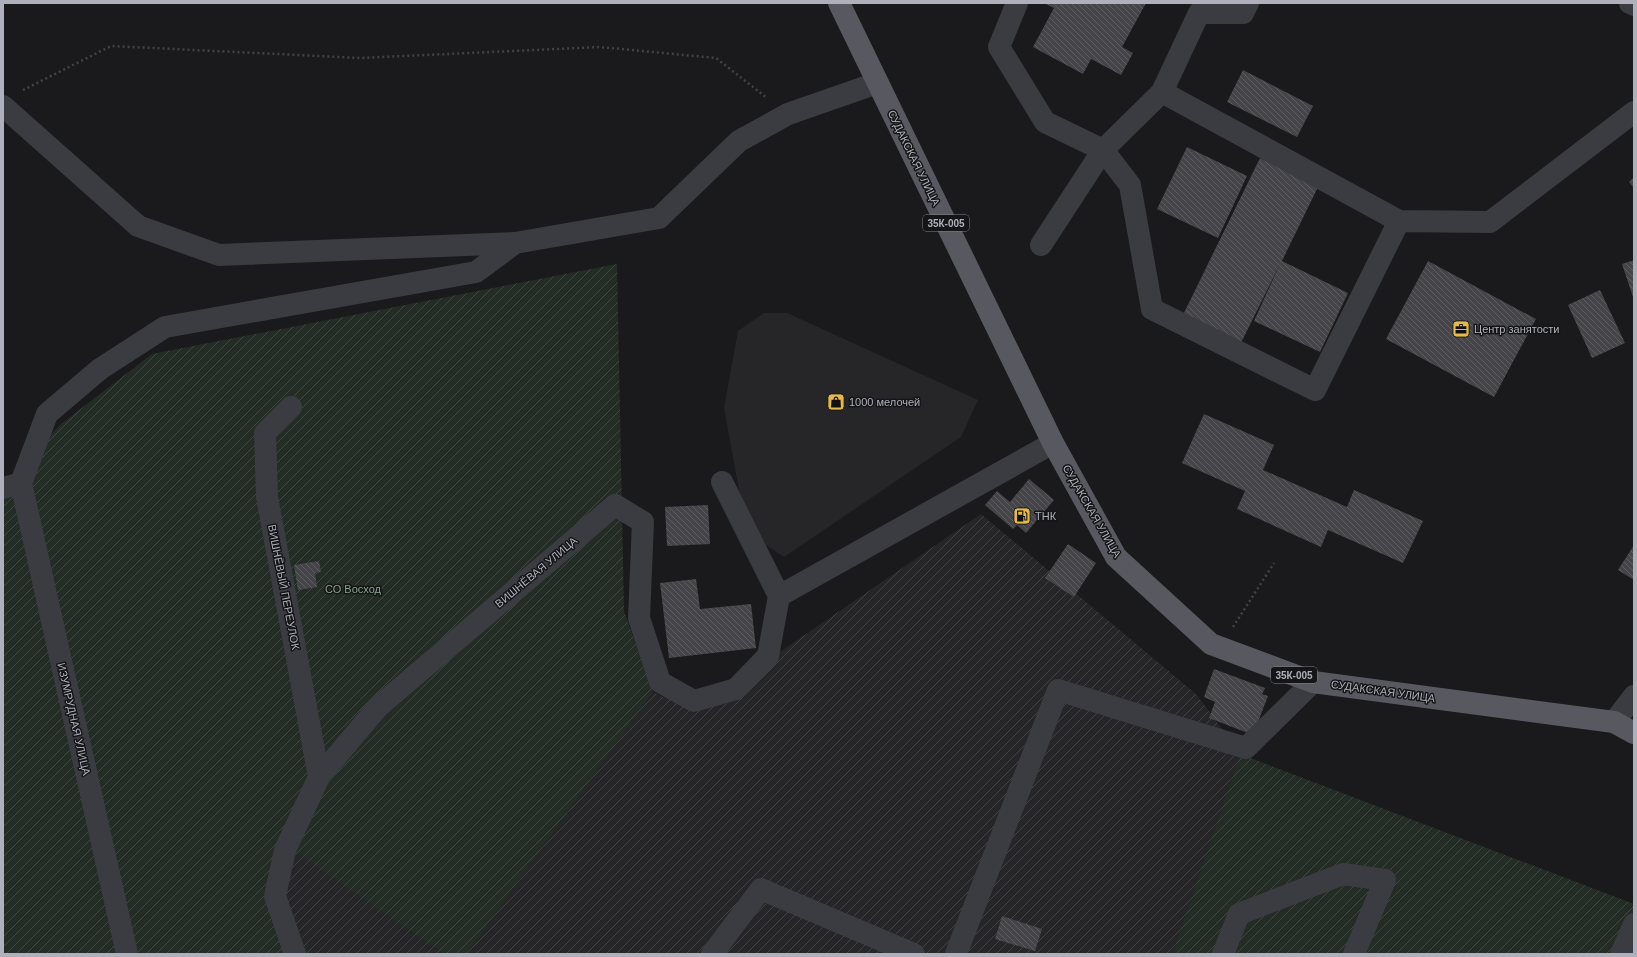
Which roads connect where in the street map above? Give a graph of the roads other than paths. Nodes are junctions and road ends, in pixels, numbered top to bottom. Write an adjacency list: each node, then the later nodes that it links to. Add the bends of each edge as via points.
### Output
1 (839, 3): 6 (main road, СУДАКСКАЯ УЛИЦА / 35К-005)
2 (1017, 3): 10 (street, via 999,47 1045,122)
3 (1248, 3): 7 (street, via 1243,14 1199,13)
4 (1630, 3): 5 (street)
5 (1634, 5)
6 (877, 83): 12 (street, via 788,114 739,142 659,218); 15 (main road, СУДАКСКАЯ УЛИЦА / 35К-005)
7 (1162, 92): 10 (street); 11 (street)
8 (10, 99): 12 (street, via 138,226 219,255)
9 (1634, 112): 11 (street, via 1490,222)
10 (1103, 150): 11 (street, via 1130,185 1152,309 1315,390); 13 (street)
11 (1399, 221)
12 (515, 244): 17 (street, via 476,272 165,327 100,369 48,414)
13 (1041, 245)
14 (292, 408): 23 (street, ВИШНЁВЫЙ ПЕРЕУЛОК, via 266,433 267,497)
15 (1053, 443): 18 (street); 19 (main road, СУДАКСКАЯ УЛИЦА / 35К-005, via 1116,557 1211,644)
16 (722, 482): 18 (street)
17 (12, 486): 25 (street, ИЗУМРУДНАЯ УЛИЦА)
18 (779, 596): 23 (street, ВИШНЁВАЯ УЛИЦА, via 768,656 736,689 694,701 660,682 639,618 643,522 615,505 378,707)
19 (1314, 682): 21 (main road, СУДАКСКАЯ УЛИЦА / 35К-005); 29 (street, via 1246,748 1058,690)
20 (1634, 696): 21 (street)
21 (1614, 722): 22 (main road, СУДАКСКАЯ УЛИЦА / 35К-005)
22 (1634, 734)
23 (319, 777): 26 (street, ВИШНЁВАЯ УЛИЦА, via 285,850 275,896)
24 (1634, 924): 32 (street)
25 (128, 954)
26 (295, 954)
27 (712, 954): 28 (street, via 761,889)
28 (914, 954)
29 (956, 954)
30 (1223, 954): 31 (street, via 1239,914 1343,874 1385,880)
31 (1354, 954)
32 (1621, 954)

